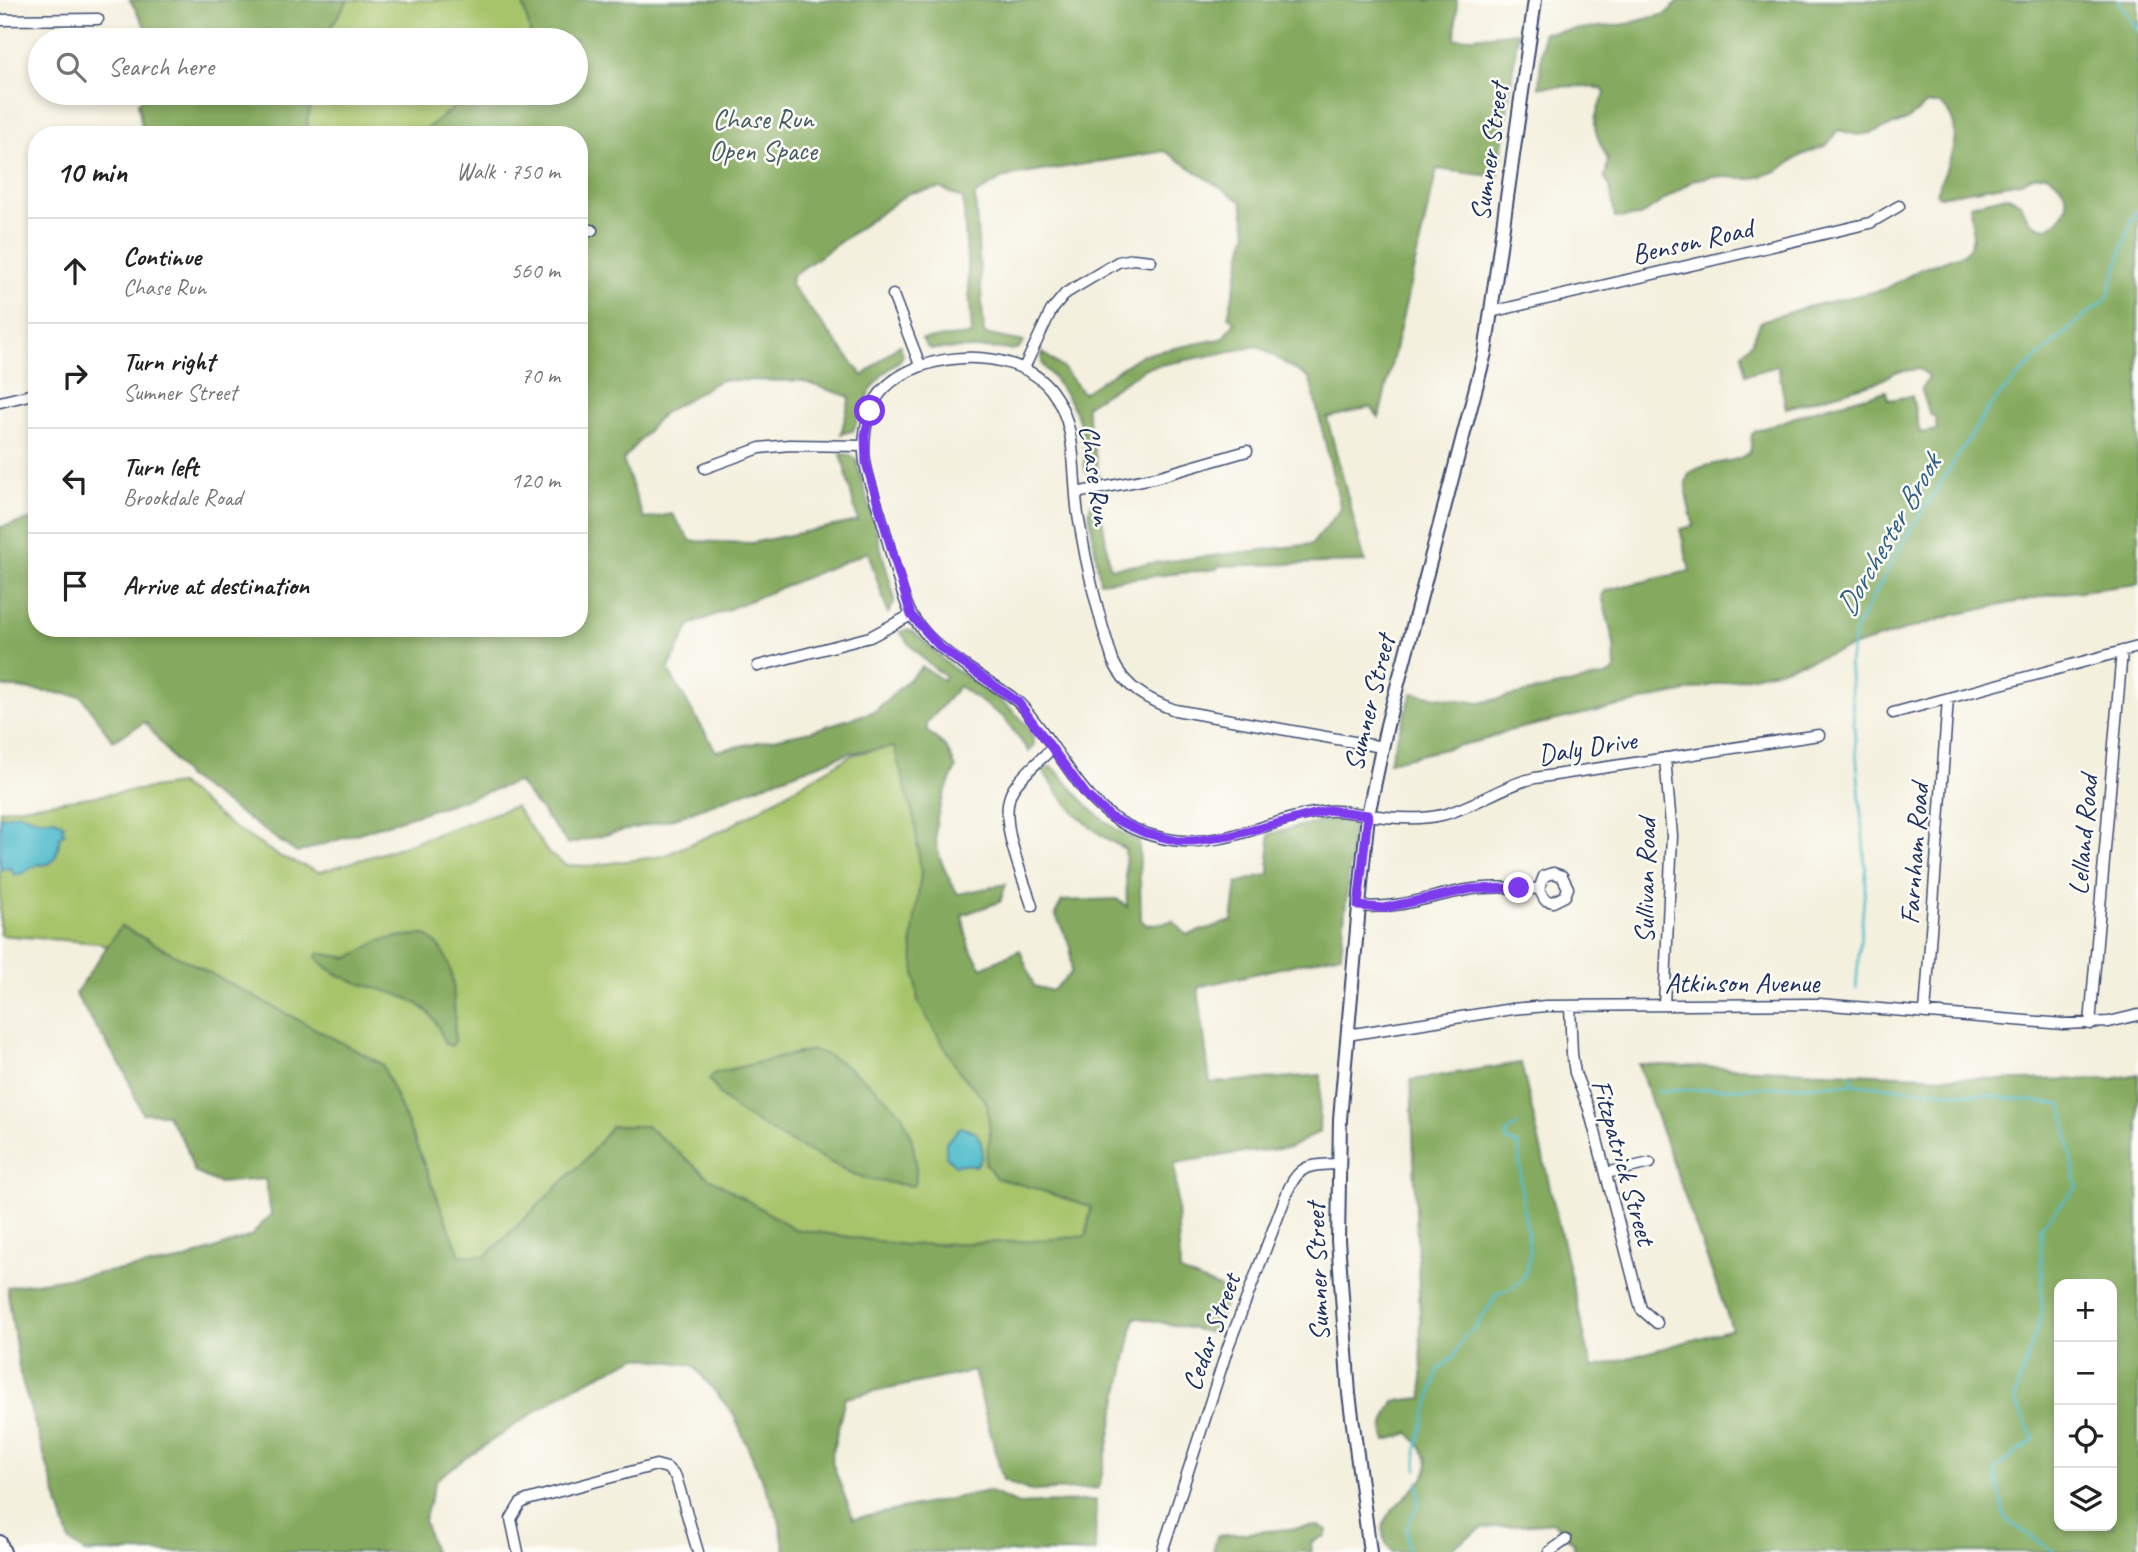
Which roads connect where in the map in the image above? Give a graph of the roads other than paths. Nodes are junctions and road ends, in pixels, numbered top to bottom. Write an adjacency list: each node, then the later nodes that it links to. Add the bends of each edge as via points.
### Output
1 (1535, 0): 9 (main road, Sumner Street)
2 (99, 19): 3 (street)
3 (0, 20)
4 (1899, 206): 9 (street, Benson Road, via 1870,223)
5 (592, 230): 6 (street)
6 (588, 231)
7 (1151, 261): 11 (street, via 1118,262 1066,293 1051,311)
8 (893, 295): 10 (street)
9 (1492, 312): 26 (main road, Sumner Street, via 1475,396)
10 (920, 365): 11 (street, Chase Run, via 980,359); 14 (street, Chase Run, via 900,375 879,395)
11 (1024, 368): 17 (street, Chase Run, via 1049,388 1062,408)
12 (28, 395): 13 (street)
13 (0, 402)
14 (864, 446): 16 (street, via 773,447); 18 (street, Chase Run)
15 (1247, 451): 17 (street, via 1157,477)
16 (705, 468)
17 (1076, 493): 26 (street, Chase Run, via 1090,582 1110,650 1117,670 1138,692 1187,712)
18 (911, 615): 21 (street, via 870,637); 25 (street, Chase Run, via 941,648 1018,702)
19 (2138, 647): 20 (street)
20 (2122, 651): 22 (street); 36 (street, Lelland Road)
21 (758, 666)
22 (1948, 699): 23 (street); 34 (street, Farnham Road)
23 (1893, 713)
24 (1819, 735): 27 (street, Daly Drive)
25 (1053, 747): 28 (street, Chase Run, via 1087,796 1112,818 1163,838 1219,838 1329,810); 30 (street, via 1013,789 1008,802 1007,819)
26 (1382, 747): 28 (main road, Sumner Street)
27 (1665, 758): 28 (street, Daly Drive, via 1526,780 1436,817); 32 (street, Sullivan Road, via 1672,860)
28 (1368, 815): 31 (main road, Sumner Street)
29 (1539, 889): 31 (street, via 1471,889 1390,907)
30 (1032, 906)
31 (1358, 906): 37 (main road, Sumner Street)
32 (1664, 1005): 33 (street, Atkinson Avenue); 34 (street, Atkinson Avenue, via 1819,1004)
33 (1570, 1006): 37 (street, Atkinson Avenue, via 1512,1009); 40 (street, Fitzpatrick Street, via 1575,1073)
34 (1925, 1013): 36 (street, Atkinson Avenue)
35 (2138, 1015): 36 (street, Atkinson Avenue)
36 (2090, 1024)
37 (1347, 1035): 39 (main road, Sumner Street)
38 (1650, 1163): 40 (street)
39 (1338, 1164): 47 (street, Cedar Street, via 1307,1166 1289,1188 1228,1347); 48 (main road, Sumner Street, via 1343,1327)
40 (1606, 1173): 41 (street, Fitzpatrick Street, via 1641,1309)
41 (1657, 1323)
42 (1566, 1540): 49 (street)
43 (0, 1542): 44 (main road)
44 (4, 1552)
45 (518, 1552): 46 (street, via 511,1519 520,1504 656,1465 676,1477)
46 (698, 1552)
47 (1162, 1552)
48 (1370, 1552)
49 (1549, 1552)

